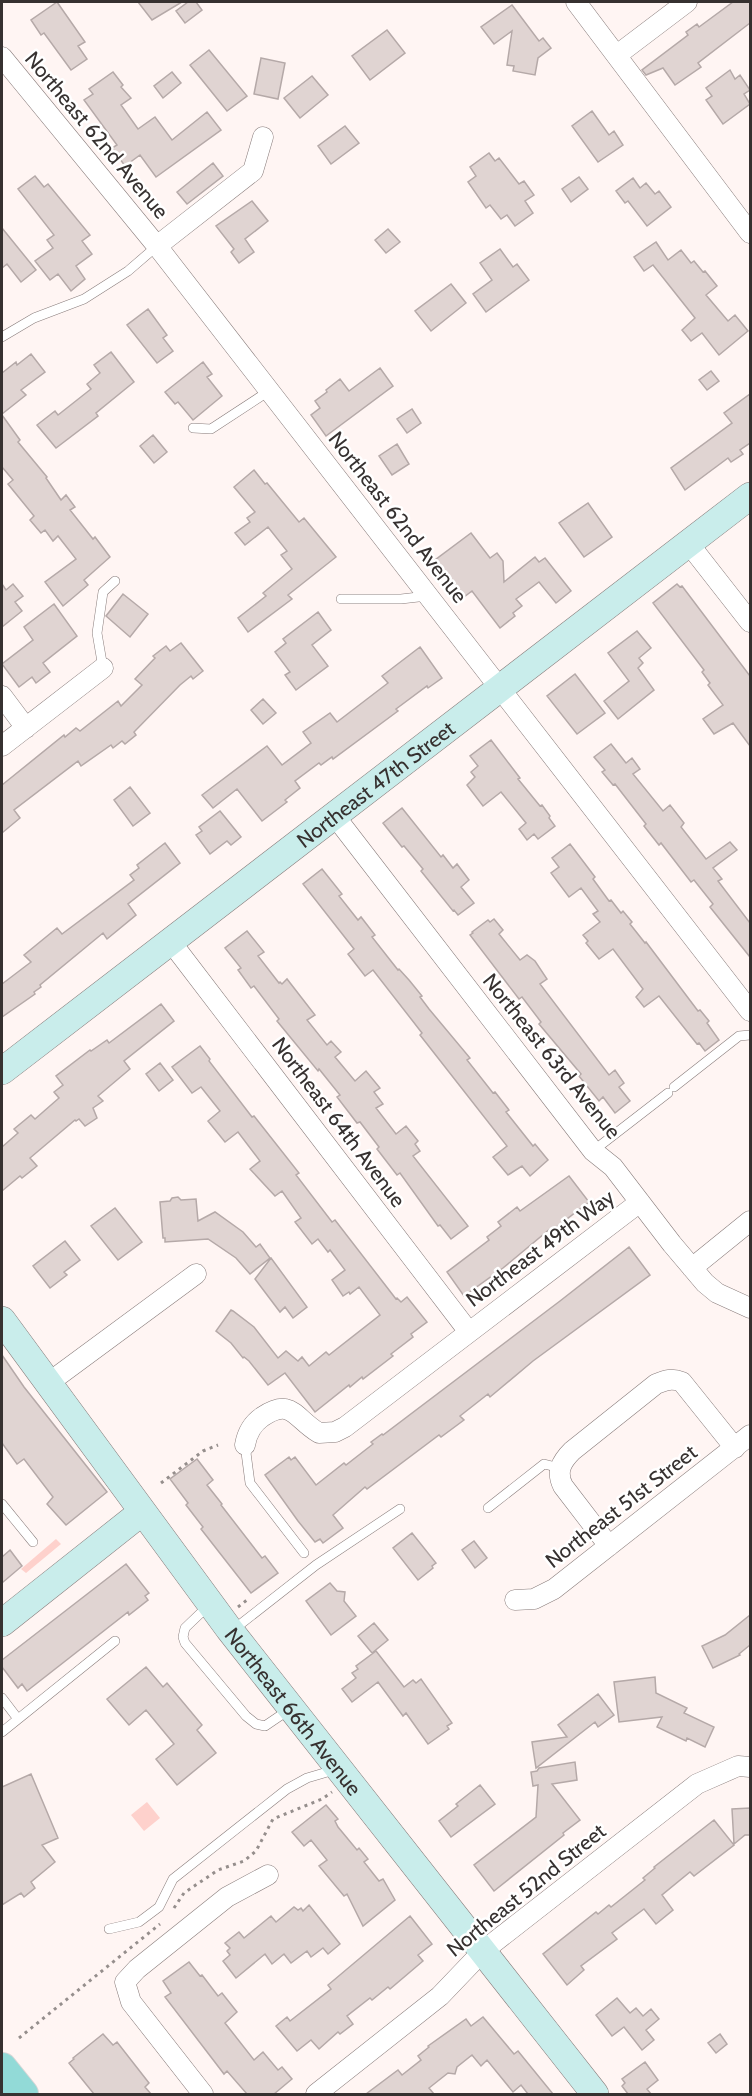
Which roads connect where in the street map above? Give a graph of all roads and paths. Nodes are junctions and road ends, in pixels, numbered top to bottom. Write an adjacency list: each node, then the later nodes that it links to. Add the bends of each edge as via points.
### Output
1 (576, 2): 3 (street)
2 (687, 2): 3 (street)
3 (617, 55): 6 (street)
4 (2, 57): 7 (street, Northeast 62nd Avenue)
5 (263, 137): 7 (street, via 253,171)
6 (750, 232)
7 (157, 246): 8 (lane, via 128,271 84,299 34,318); 9 (street, Northeast 62nd Avenue)
8 (2, 337)
9 (269, 391): 10 (lane, via 211,429); 14 (street, Northeast 62nd Avenue)
10 (193, 428)
11 (750, 496): 12 (street, Northeast 47th Street)
12 (689, 544): 16 (street); 18 (street, Northeast 47th Street)
13 (115, 581): 17 (lane, via 103,592 97,633)
14 (429, 596): 15 (lane); 18 (street, Northeast 62nd Avenue)
15 (341, 599)
16 (750, 622)
17 (103, 668): 20 (street)
18 (500, 687): 22 (street, Northeast 47th Street); 24 (street, Northeast 62nd Avenue)
19 (2, 696): 20 (street)
20 (26, 728): 21 (street)
21 (2, 746)
22 (334, 815): 23 (street, Northeast 47th Street); 27 (street, Northeast 63rd Avenue)
23 (171, 942): 26 (street, Northeast 47th Street); 34 (street, Northeast 64th Avenue)
24 (750, 1011)
25 (750, 1035): 27 (lane, via 739,1036)
26 (2, 1071)
27 (593, 1150): 28 (street, Northeast 63rd Avenue, via 613,1167)
28 (640, 1202): 30 (street, Northeast 63rd Avenue); 34 (street, Northeast 49th Way)
29 (750, 1221): 30 (street)
30 (692, 1268): 32 (street, Northeast 63rd Avenue, via 717,1293)
31 (196, 1274): 35 (street)
32 (750, 1308)
33 (2, 1320): 35 (street, Northeast 66th Avenue)
34 (469, 1332): 38 (street, Northeast 49th Way, via 335,1432 319,1433 282,1407 275,1408 257,1421)
35 (47, 1384): 45 (street, Northeast 66th Avenue)
36 (750, 1435): 39 (street, Northeast 51st Street)
37 (218, 1445): 41 (path, via 203,1451)
38 (245, 1445): 48 (lane, via 250,1483)
39 (735, 1448): 40 (street, via 688,1388 674,1379 665,1380 572,1451); 47 (street, Northeast 51st Street)
40 (560, 1468): 43 (lane, via 544,1464); 47 (street, via 563,1486)
41 (161, 1483)
42 (2, 1504): 46 (lane)
43 (488, 1508)
44 (400, 1509): 52 (lane, via 316,1565)
45 (142, 1512): 50 (street, Northeast 66th Avenue); 51 (street)
46 (33, 1542)
47 (609, 1546): 49 (street, Northeast 51st Street, via 544,1595)
48 (304, 1553)
49 (515, 1600)
50 (210, 1604): 52 (street, Northeast 66th Avenue); 55 (lane, via 185,1628 185,1643 256,1724 265,1726)
51 (2, 1623)
52 (231, 1632): 55 (street, Northeast 66th Avenue)
53 (115, 1641): 56 (lane)
54 (2, 1698): 56 (lane)
55 (291, 1708): 59 (street, Northeast 66th Avenue)
56 (18, 1719): 57 (lane)
57 (2, 1732)
58 (750, 1767): 64 (street, Northeast 52nd Street, via 738,1766 697,1784)
59 (335, 1780): 61 (path, via 322,1799 273,1819 256,1851 184,1893); 63 (lane, via 307,1778 287,1789 173,1879 159,1907 139,1922); 64 (street, Northeast 66th Avenue)
60 (267, 1875): 68 (street, via 227,1897 125,1982 131,2002)
61 (172, 1911)
62 (165, 1919): 65 (path)
63 (109, 1929)
64 (483, 1951): 69 (street, Northeast 52nd Street, via 440,1996); 70 (street, Northeast 66th Avenue)
65 (19, 2038)
66 (2, 2068): 67 (main road)
67 (23, 2094)
68 (203, 2094)
69 (316, 2094)
70 (595, 2094)

